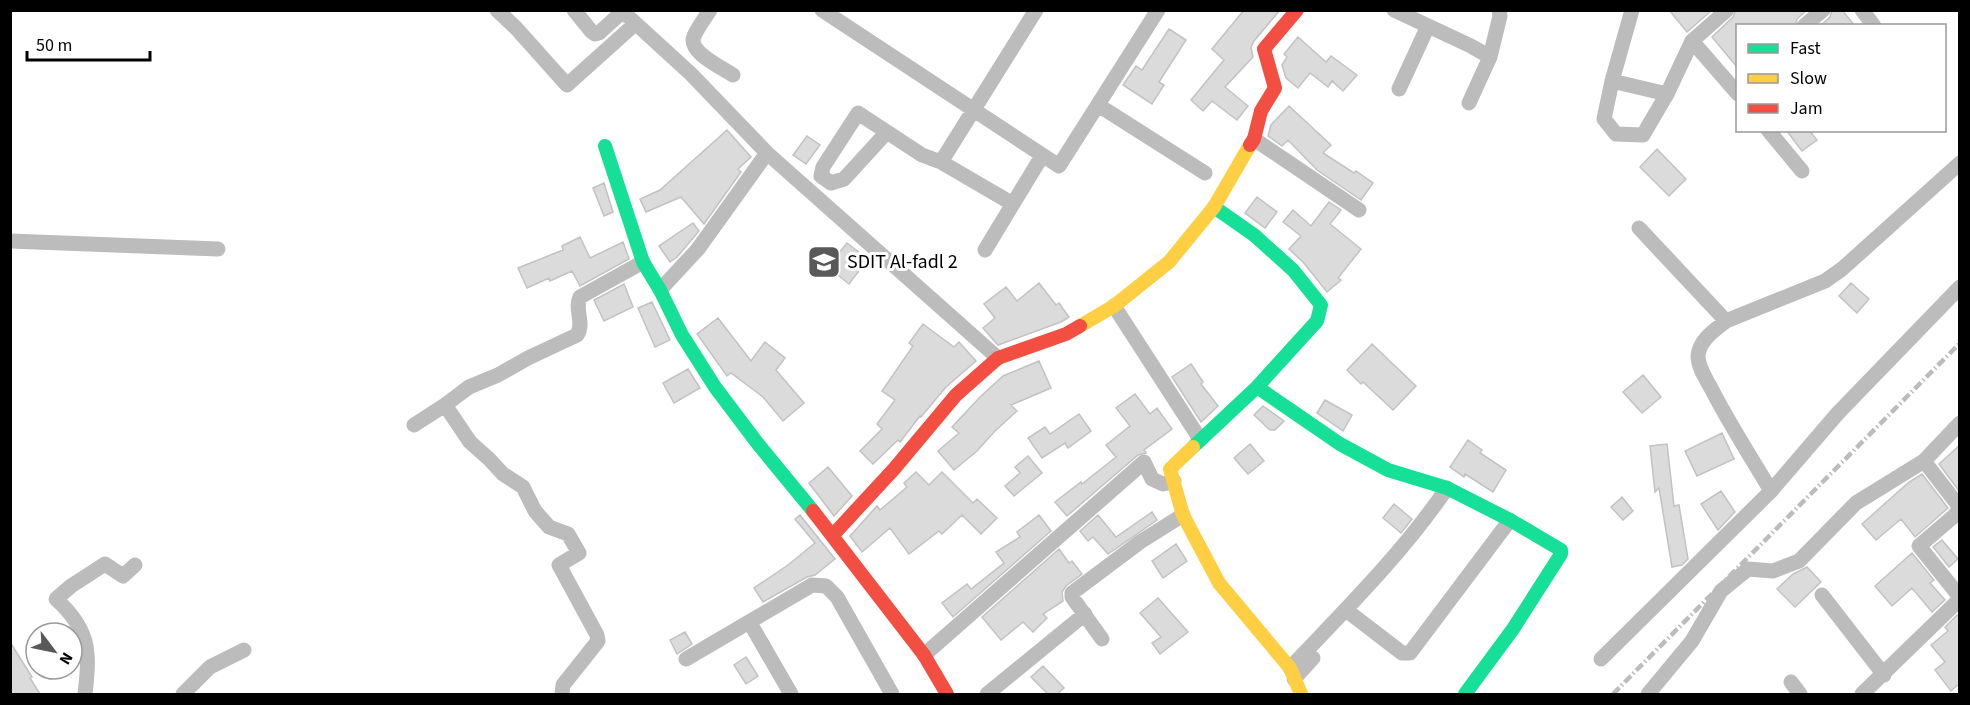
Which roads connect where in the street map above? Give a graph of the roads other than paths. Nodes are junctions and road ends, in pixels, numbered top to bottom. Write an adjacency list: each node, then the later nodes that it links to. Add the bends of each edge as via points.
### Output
1 (497, 10): 15 (street, via 567,85)
2 (574, 10): 14 (street, via 595,34)
3 (710, 10): 21 (street, via 693,37 693,45 697,52)
4 (822, 10): 28 (street)
5 (1036, 10): 28 (street)
6 (1158, 10): 27 (street)
7 (1297, 10): 31 (street, via 1264,49 1275,88 1261,111)
8 (1394, 10): 18 (street)
9 (1499, 10): 20 (street)
10 (1632, 10): 22 (street)
11 (1727, 10): 19 (street)
12 (1823, 10): 16 (street)
13 (1862, 10): 17 (street)
14 (622, 11): 15 (street)
15 (635, 24): 33 (street, via 691,74)
16 (1806, 24)
17 (1872, 24)
18 (1428, 26): 20 (street); 24 (street)
19 (1692, 41): 23 (street); 25 (street)
20 (1490, 57): 26 (street)
21 (733, 75)
22 (1612, 81): 25 (street); 25 (street, via 1604,119 1616,134 1643,135)
23 (1735, 86)
24 (1399, 89)
25 (1666, 94)
26 (1469, 103)
27 (1098, 105): 34 (street, via 1059,166); 38 (street)
28 (974, 111): 34 (street); 35 (street)
29 (887, 132): 29 (street, via 858,113 821,176 831,183 844,179); 35 (street, via 922,155)
30 (1770, 132): 37 (street)
31 (1254, 139): 40 (street); 41 (street)
32 (605, 146): 46 (street)
33 (767, 153): 48 (street, via 698,249); 51 (street)
34 (1042, 156): 39 (street)
35 (941, 162): 39 (street)
36 (1959, 163): 50 (street, via 1825,281)
37 (1802, 171)
38 (1205, 173)
39 (1013, 204): 45 (street)
40 (1214, 207): 49 (street, via 1168,262); 52 (street, via 1254,235 1293,270 1321,304 1317,321)
41 (1359, 210)
42 (1639, 228): 50 (street)
43 (10, 241): 44 (street)
44 (218, 249)
45 (985, 250)
46 (643, 262): 48 (street); 53 (street, via 580,297 581,326 577,335 469,387)
47 (1959, 287): 60 (street, via 1838,413)
48 (660, 290): 63 (street, via 682,335 715,387)
49 (1114, 306): 51 (street, via 1066,334); 56 (street)
50 (1726, 321): 60 (street, via 1700,346 1699,363)
51 (998, 358): 63 (street, via 956,394)
52 (1257, 387): 56 (street); 59 (street, via 1340,444 1388,470)
53 (445, 405): 55 (street); 80 (street, via 470,442 503,474 523,487 549,527 568,534 579,554 559,565 598,641 563,685)
54 (1959, 423): 57 (street)
55 (414, 425)
56 (1200, 439): 58 (street, via 1170,469)
57 (1924, 461): 66 (street, via 1959,509 1918,546); 87 (street, via 1856,503 1799,561 1773,571 1749,569 1722,591 1692,641)
58 (1174, 481): 61 (street); 72 (street, via 1163,484 1152,479 1144,462)
59 (1448, 488): 62 (street); 67 (street)
60 (1771, 491): 75 (street)
61 (1183, 515): 68 (street, via 1074,591 1072,597); 76 (street, via 1219,583)
62 (1510, 520): 67 (street, via 1410,653 1402,652); 86 (street, via 1561,550 1561,554)
63 (833, 535): 72 (street)
64 (135, 565): 78 (street, via 123,576 105,564 56,599 79,624 87,644)
65 (1822, 595): 77 (street)
66 (1959, 598): 77 (street)
67 (1346, 610): 76 (street)
68 (1085, 614): 70 (street); 84 (street)
69 (750, 623): 74 (street); 81 (street); 82 (street, via 812,585 826,586 837,597)
70 (1102, 639)
71 (244, 650): 79 (street, via 210,667)
72 (924, 655): 83 (street)
73 (1313, 658): 76 (street)
74 (686, 659)
75 (1601, 659)
76 (1292, 673): 85 (street)
77 (1884, 675): 88 (street)
78 (85, 694)
79 (183, 694)
80 (562, 694)
81 (791, 694)
82 (892, 694)
83 (947, 694)
84 (987, 694)
85 (1301, 694)
86 (1465, 694)
87 (1648, 694)
88 (1862, 694)

